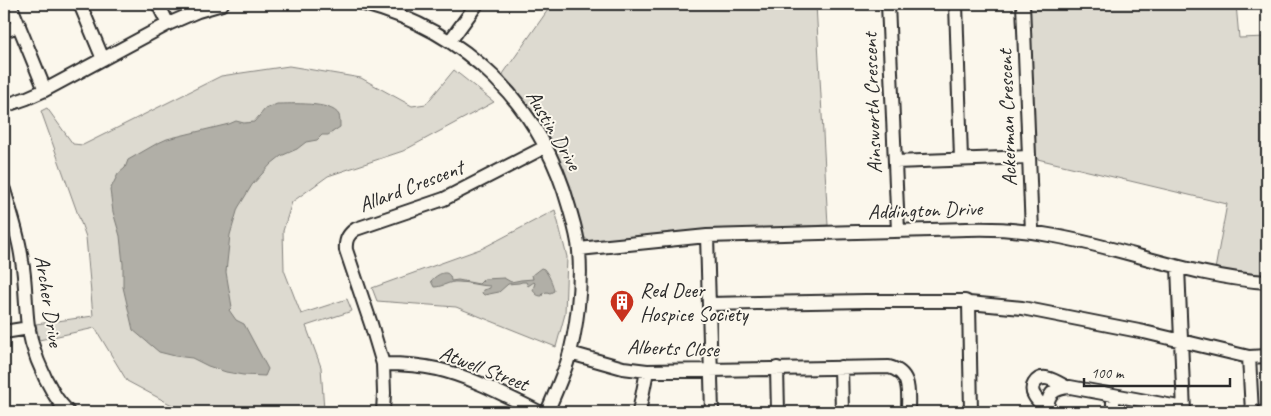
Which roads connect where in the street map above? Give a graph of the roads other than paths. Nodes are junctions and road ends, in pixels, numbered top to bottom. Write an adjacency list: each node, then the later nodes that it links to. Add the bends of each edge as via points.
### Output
1 (10, 4): 11 (street)
2 (80, 4): 14 (street)
3 (158, 4): 10 (street)
4 (222, 4): 10 (street)
5 (364, 4): 13 (street, Austin Drive, via 406,18)
6 (477, 4): 13 (street)
7 (888, 4): 20 (street, Ainsworth Crescent)
8 (956, 4): 19 (street)
9 (1022, 4): 18 (street, Ackerman Crescent)
10 (168, 24): 14 (street)
11 (19, 25): 12 (street); 15 (street)
12 (4, 29)
13 (450, 42): 17 (street, Austin Drive, via 478,62 511,95)
14 (103, 59): 15 (street)
15 (45, 90): 16 (street)
16 (4, 106)
17 (545, 147): 25 (street, Austin Drive, via 564,189); 36 (street, Allard Crescent, via 444,199 356,229 347,238 346,250)
18 (1029, 157): 19 (street); 23 (street, Ackerman Crescent)
19 (961, 159): 20 (street)
20 (895, 162): 22 (street, Ainsworth Crescent)
21 (4, 190): 30 (street, Archer Drive, via 20,244)
22 (898, 231): 23 (street, Addington Drive, via 988,228); 24 (street, Addington Drive)
23 (1032, 232): 26 (street, Addington Drive)
24 (707, 236): 25 (street, Addington Drive); 29 (street)
25 (579, 249): 33 (street, Austin Drive, via 578,304)
26 (1178, 267): 27 (street, Addington Drive); 32 (street)
27 (1267, 282)
28 (969, 303): 29 (street); 32 (street, via 1022,308); 54 (street)
29 (709, 304): 39 (street)
30 (29, 328): 31 (street); 45 (street, Archer Drive, via 44,376)
31 (4, 332)
32 (1181, 341): 35 (street); 43 (street)
33 (570, 353): 40 (street, Alberts Close, via 623,368); 48 (street, Austin Drive)
34 (1267, 356): 35 (street)
35 (1249, 357): 56 (street)
36 (383, 364): 46 (street, Allard Crescent); 47 (street, Atwell Street, via 436,368 488,387)
37 (840, 367): 38 (street, Alberts Close); 52 (street); 53 (street, Alberts Close, via 882,366 902,372 907,383)
38 (777, 368): 39 (street, Alberts Close); 51 (street)
39 (712, 370): 40 (street, Alberts Close); 50 (street)
40 (647, 371): 49 (street)
41 (1066, 387): 42 (street); 44 (street, via 1051,394); 44 (street, via 1047,378 1034,383 1032,393)
42 (1113, 395): 43 (street); 55 (street)
43 (1184, 410)
44 (1047, 411)
45 (68, 412)
46 (383, 412)
47 (539, 412)
48 (547, 412)
49 (639, 412)
50 (712, 412)
51 (778, 412)
52 (842, 412)
53 (908, 412)
54 (971, 412)
55 (1113, 412)
56 (1252, 412)

